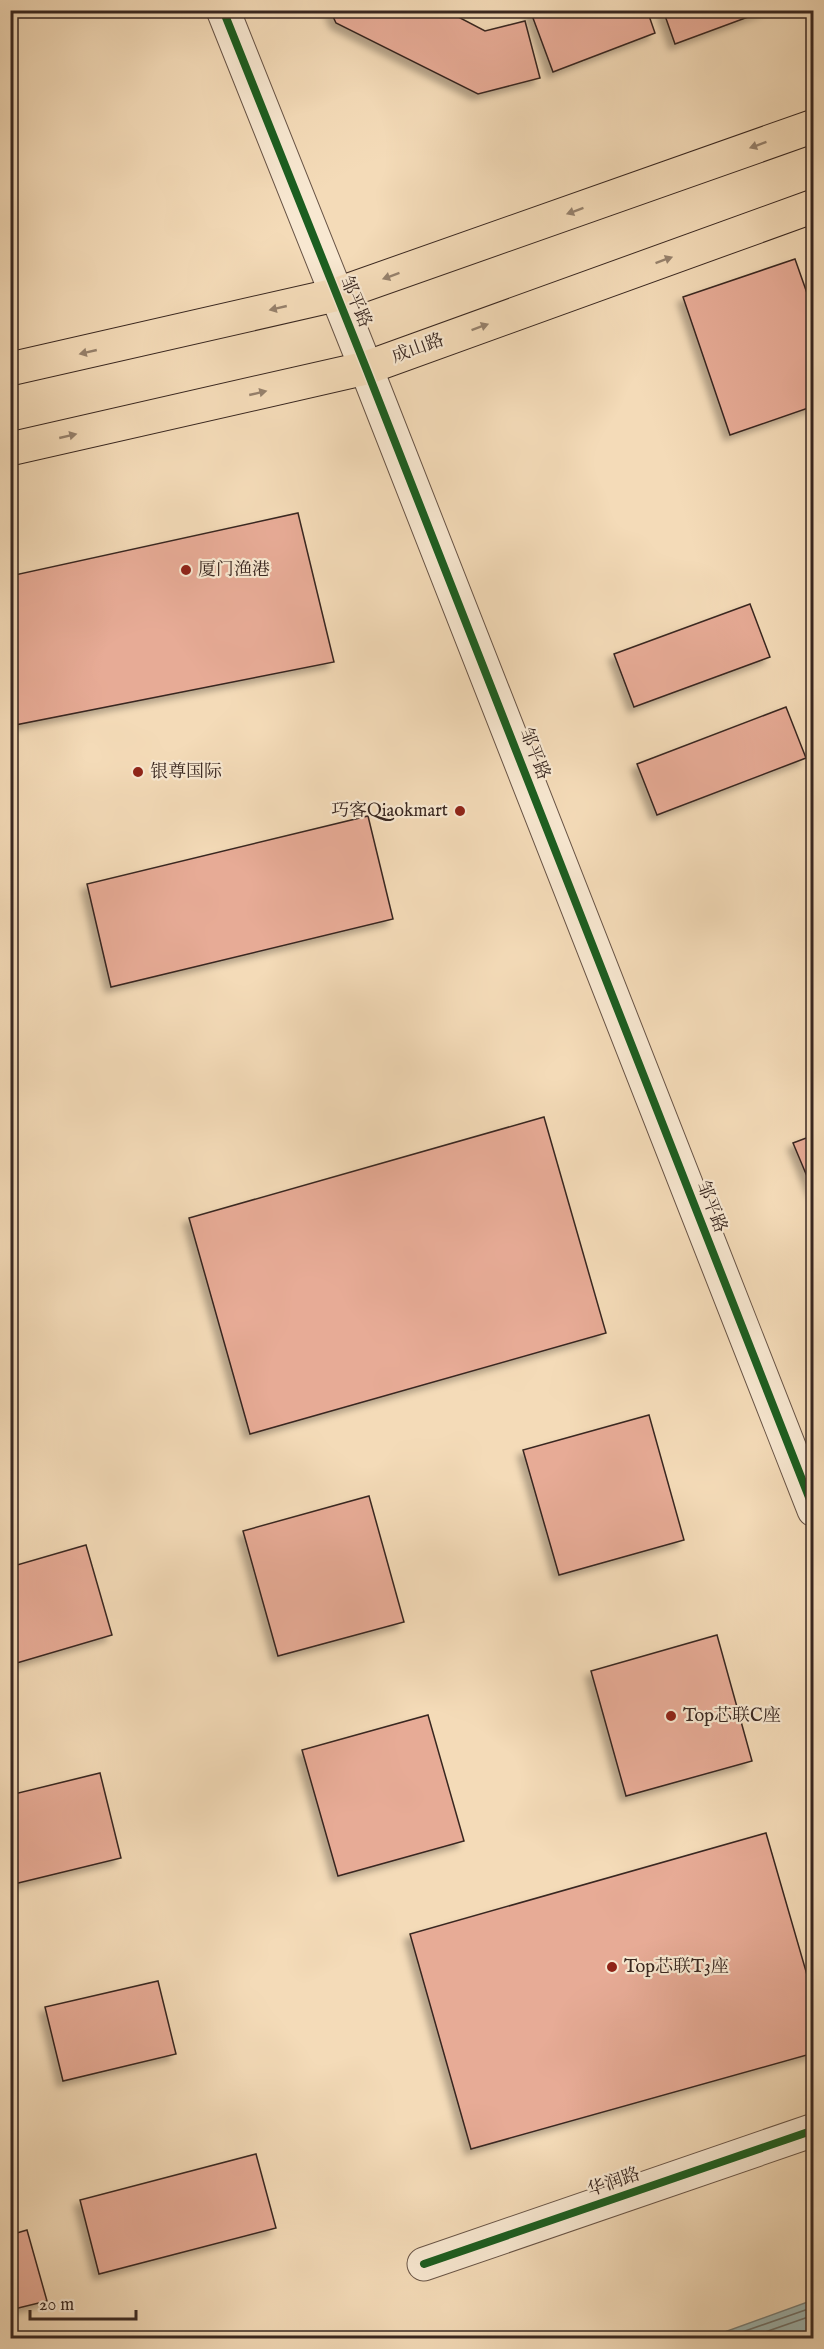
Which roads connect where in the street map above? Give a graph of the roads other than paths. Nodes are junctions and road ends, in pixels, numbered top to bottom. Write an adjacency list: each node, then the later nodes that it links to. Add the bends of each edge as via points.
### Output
1 (223, 10): 4 (street, 邹平路)
2 (813, 126): 4 (main road, one-way to 4)
3 (813, 206): 5 (main road, 成山路, one-way to 3)
4 (335, 296): 5 (street, 邹平路); 6 (main road, one-way to 6)
5 (366, 368): 7 (main road, 成山路, one-way to 5); 8 (street, 邹平路)
6 (10, 369)
7 (10, 449)
8 (813, 1510)
9 (813, 2130): 10 (street, 华润路)
10 (424, 2264)

